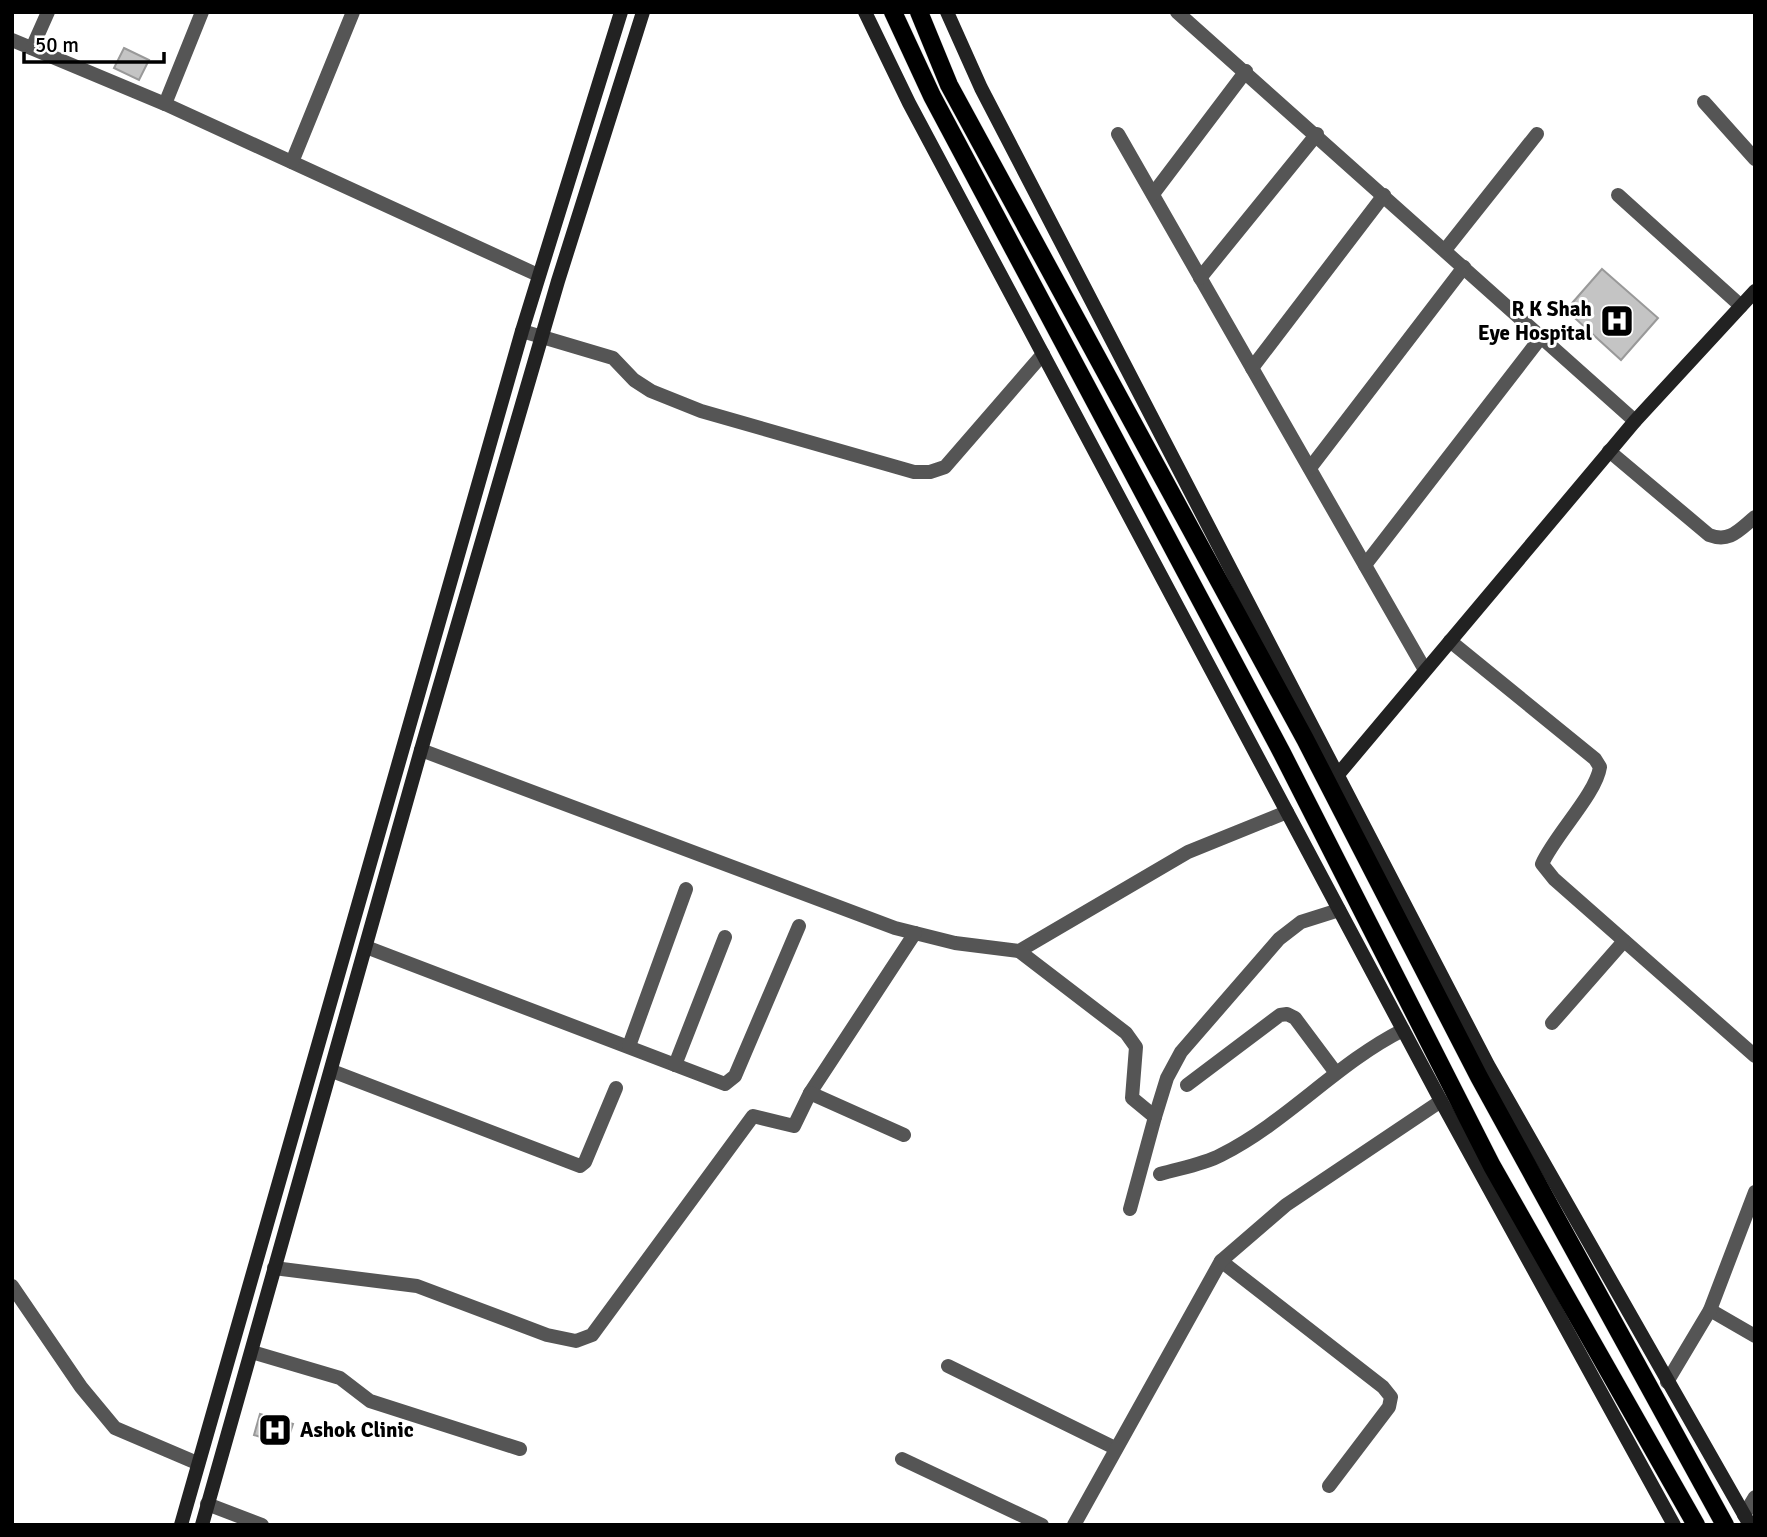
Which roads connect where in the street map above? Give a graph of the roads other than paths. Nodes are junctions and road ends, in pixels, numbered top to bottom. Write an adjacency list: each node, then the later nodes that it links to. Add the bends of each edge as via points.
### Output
1 (48, 12): 12 (street)
2 (202, 12): 15 (street)
3 (353, 12): 20 (street)
4 (621, 12): 26 (street)
5 (643, 12): 31 (street)
6 (865, 12): 33 (street)
7 (893, 12): 92 (main road, via 932,96 1282,753 1492,1166)
8 (919, 12): 93 (main road, via 949,85 1304,739 1479,1077)
9 (1177, 12): 13 (street)
10 (949, 13): 43 (street, via 988,101)
11 (12, 40): 12 (street)
12 (32, 48): 15 (street)
13 (1246, 71): 16 (street); 21 (street)
14 (1704, 102): 19 (street)
15 (165, 104): 20 (street)
16 (1317, 134): 22 (street); 27 (street)
17 (1537, 134): 24 (street)
18 (1118, 135): 21 (street)
19 (1755, 159)
20 (292, 162): 26 (street)
21 (1153, 194): 27 (street)
22 (1384, 195): 24 (street); 34 (street)
23 (1618, 195): 29 (street)
24 (1445, 250): 25 (street)
25 (1464, 267): 32 (street); 37 (street)
26 (538, 275): 30 (street)
27 (1200, 278): 34 (street)
28 (1755, 291): 29 (street)
29 (1741, 306): 35 (street)
30 (522, 331): 31 (street); 81 (street)
31 (542, 337): 33 (street, via 613,358 651,391 701,411 914,472 945,467); 42 (street)
32 (1542, 337): 35 (street); 39 (street)
33 (1043, 354): 44 (street)
34 (1252, 368): 37 (street)
35 (1635, 421): 36 (street)
36 (1609, 451): 38 (street, via 1709,535 1730,538); 40 (street)
37 (1310, 468): 39 (street)
38 (1755, 517)
39 (1365, 565): 41 (street)
40 (1450, 641): 41 (street); 50 (street, via 1600,767 1597,781 1552,842 1542,864)
41 (1425, 670): 43 (street)
42 (421, 750): 48 (street); 51 (street)
43 (1336, 776): 77 (street, via 1488,1065)
44 (1287, 812): 46 (street); 52 (street, via 1188,852)
45 (686, 889): 55 (street)
46 (1339, 910): 54 (street); 64 (street, via 1301,922 1279,939 1181,1052)
47 (799, 926): 57 (street, via 730,1083)
48 (915, 933): 52 (street); 62 (street)
49 (725, 937): 57 (street)
50 (1624, 941): 53 (street); 56 (street)
51 (366, 947): 55 (street); 58 (street)
52 (1019, 951): 64 (street, via 1132,1039 1136,1047 1132,1098)
53 (1552, 1023)
54 (1404, 1030): 59 (street); 63 (street)
55 (629, 1046): 57 (street)
56 (1755, 1056)
57 (675, 1066)
58 (332, 1071): 61 (street, via 580,1166); 71 (street)
59 (1336, 1073): 60 (street, via 1295,1018 1287,1014); 66 (street, via 1241,1144 1204,1163)
60 (1187, 1085)
61 (616, 1088)
62 (810, 1093): 65 (street); 71 (street, via 793,1126 760,1116 747,1121 592,1335 576,1341 547,1335 417,1286)
63 (1441, 1101): 70 (street, via 1286,1205); 91 (street)
64 (1155, 1117): 68 (street)
65 (904, 1135)
66 (1160, 1174)
67 (1755, 1192): 69 (street)
68 (1130, 1209)
69 (1749, 1226): 73 (street)
70 (1221, 1261): 79 (street); 82 (street, via 1391,1397 1389,1407)
71 (274, 1268): 75 (street)
72 (12, 1286): 81 (street, via 115,1428)
73 (1710, 1310): 74 (street); 77 (street)
74 (1755, 1336)
75 (252, 1352): 78 (street, via 340,1378 370,1401); 84 (street)
76 (948, 1366): 79 (street)
77 (1667, 1382): 85 (street)
78 (520, 1448)
79 (1115, 1448): 90 (street)
80 (902, 1459): 89 (street)
81 (197, 1463): 86 (street)
82 (1329, 1486)
83 (1755, 1497): 85 (street)
84 (207, 1504): 87 (street); 88 (street)
85 (1747, 1520)
86 (181, 1525)
87 (202, 1525)
88 (262, 1525)
89 (1042, 1525)
90 (1074, 1525)
91 (1674, 1525)
92 (1696, 1525)
93 (1725, 1525)

